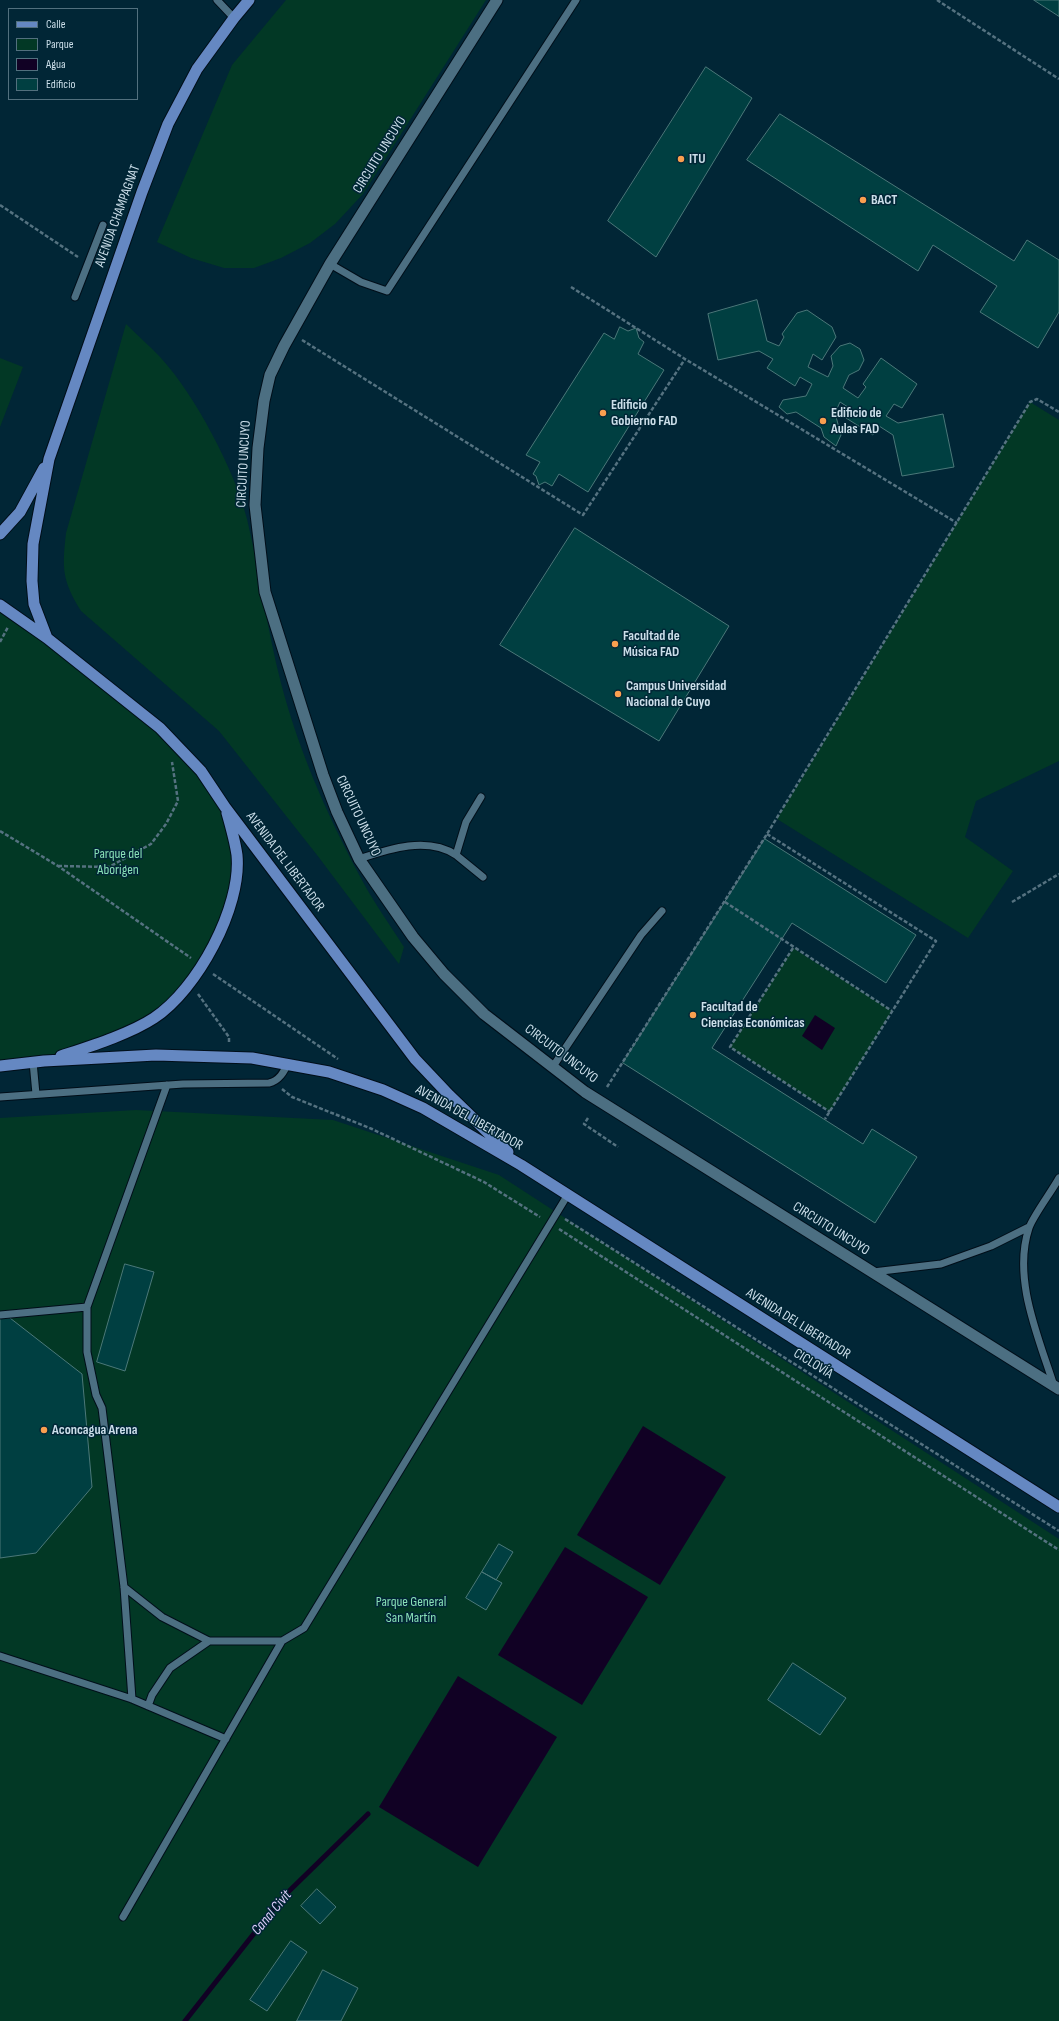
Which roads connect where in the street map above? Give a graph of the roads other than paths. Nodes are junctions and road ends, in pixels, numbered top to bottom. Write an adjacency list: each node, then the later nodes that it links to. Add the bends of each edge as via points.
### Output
1 (217, 0): 5 (lane)
2 (250, 0): 5 (main road, AVENIDA CHAMPAGNAT)
3 (497, 0): 7 (street, CIRCUITO UNCUYO)
4 (576, 0): 7 (lane, via 387,291 361,282)
5 (234, 18): 9 (main road, AVENIDA CHAMPAGNAT, via 197,69 168,124)
6 (103, 225): 8 (lane)
7 (330, 264): 16 (street, CIRCUITO UNCUYO, via 270,375 258,448 255,505 265,592 323,775)
8 (75, 297)
9 (49, 459): 10 (main road, AVENIDA CHAMPAGNAT, via 20,512); 12 (main road, AVENIDA CHAMPAGNAT, via 33,544 32,581 34,604)
10 (0, 534)
11 (0, 606): 12 (main road, AVENIDA DEL LIBERTADOR)
12 (47, 638): 14 (main road, AVENIDA DEL LIBERTADOR, via 160,728 201,771)
13 (481, 797): 15 (lane, via 466,822)
14 (225, 807): 19 (main road, via 237,856 235,877 224,922 203,966 182,993 154,1018 87,1047); 27 (main road, AVENIDA DEL LIBERTADOR, via 415,1059)
15 (456, 855): 16 (lane, via 448,850 418,846 395,847); 17 (lane)
16 (359, 859): 23 (street, CIRCUITO UNCUYO, via 413,937 444,974 484,1014)
17 (483, 877)
18 (662, 911): 23 (lane, via 641,936)
19 (44, 1061): 20 (main road, AVENIDA DEL LIBERTADOR); 21 (main road, AVENIDA DEL LIBERTADOR, via 156,1055 252,1058)
20 (33, 1062): 22 (main road, AVENIDA DEL LIBERTADOR); 25 (lane)
21 (288, 1063): 24 (lane, via 284,1072 274,1082); 27 (main road, AVENIDA DEL LIBERTADOR, via 329,1072 383,1090 424,1108)
22 (0, 1066)
23 (552, 1068): 31 (street, CIRCUITO UNCUYO, via 585,1092)
24 (167, 1085): 25 (lane); 32 (lane)
25 (36, 1094): 26 (lane)
26 (0, 1097)
27 (521, 1165): 29 (main road, AVENIDA DEL LIBERTADOR)
28 (1059, 1178): 30 (lane)
29 (567, 1196): 35 (main road, AVENIDA DEL LIBERTADOR); 38 (lane, via 304,1628)
30 (1029, 1227): 31 (lane, via 991,1246 948,1262); 34 (lane, via 1024,1259 1026,1289)
31 (872, 1272): 34 (street, CIRCUITO UNCUYO)
32 (87, 1307): 33 (lane); 36 (lane, via 87,1352 96,1395 102,1408)
33 (0, 1315)
34 (1057, 1387)
35 (1059, 1507)
36 (124, 1587): 37 (lane, via 162,1617); 40 (lane)
37 (208, 1641): 38 (lane); 41 (lane, via 170,1668 152,1695)
38 (282, 1641): 42 (lane)
39 (0, 1656): 40 (lane)
40 (132, 1699): 41 (lane)
41 (148, 1706): 42 (lane)
42 (226, 1739): 43 (lane)
43 (123, 1917)

